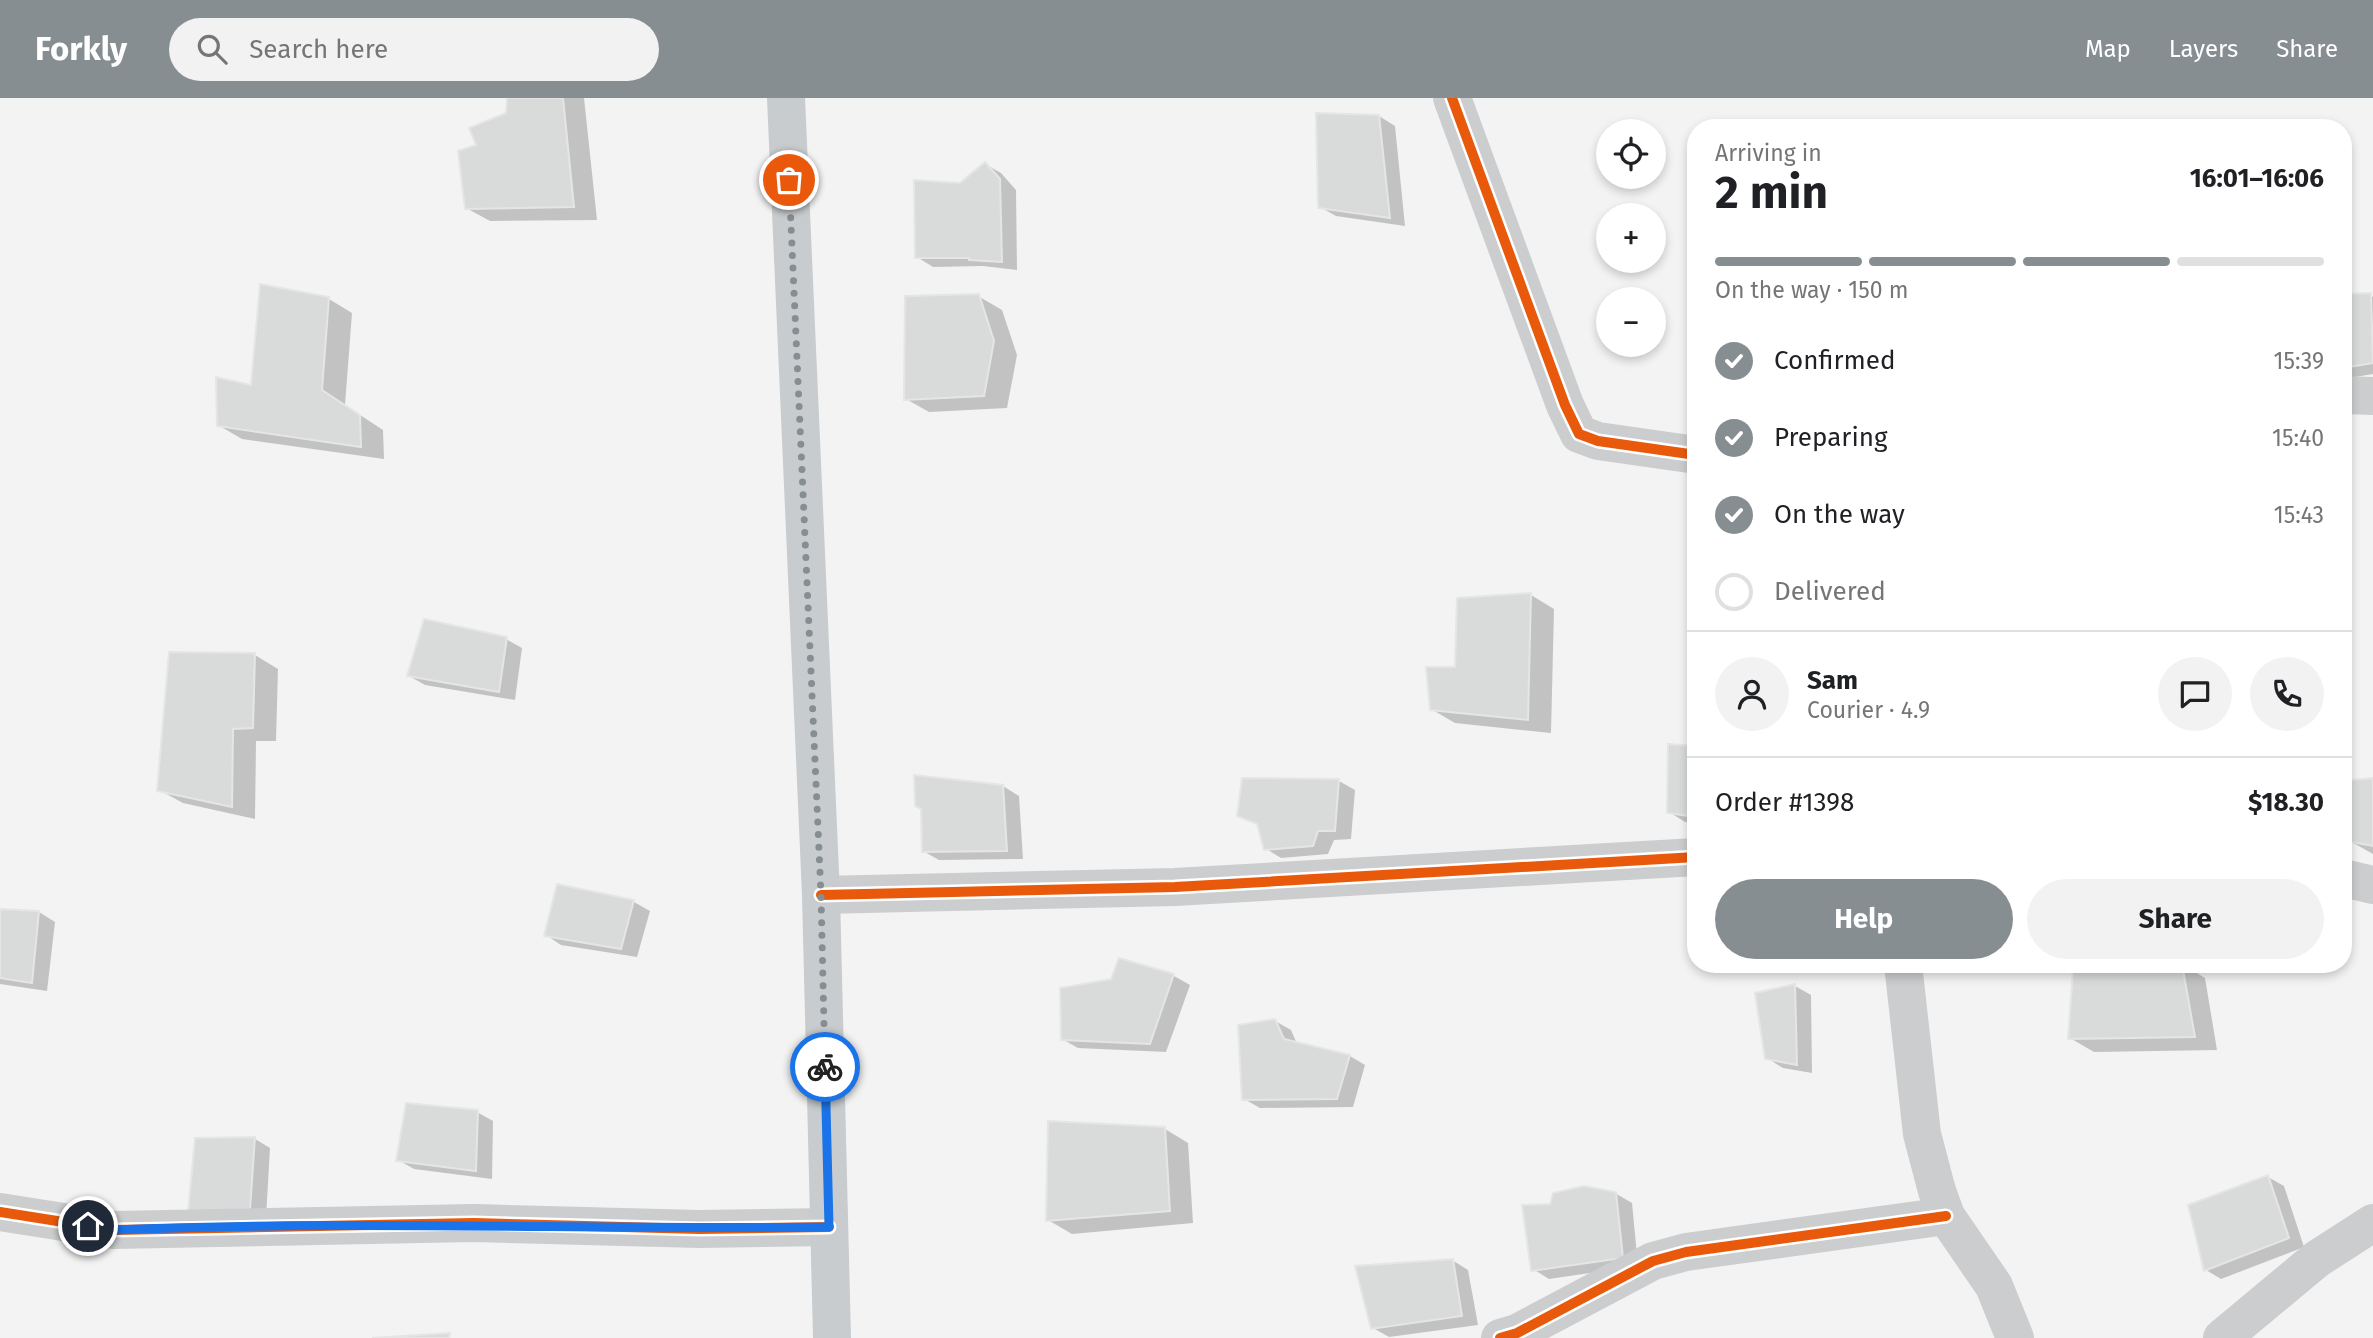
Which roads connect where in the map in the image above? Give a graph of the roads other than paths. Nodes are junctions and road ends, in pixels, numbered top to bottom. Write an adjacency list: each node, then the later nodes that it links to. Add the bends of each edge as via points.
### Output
1 (786, 98): 9 (main road)
2 (1452, 98): 5 (street, via 1579,434)
3 (2352, 395): 4 (street)
4 (2373, 396)
5 (1687, 454)
6 (1687, 858): 9 (street, via 1175,887)
7 (2352, 880): 8 (street)
8 (2373, 885)
9 (821, 895): 14 (main road)
10 (1904, 973): 12 (street, via 1922,1134)
11 (0, 1212): 14 (street, via 114,1230 474,1223)
12 (1947, 1216): 16 (street, via 1686,1252 1653,1261); 17 (street, via 1994,1286)
13 (2373, 1223): 18 (street, via 2318,1259)
14 (829, 1227): 15 (main road)
15 (830, 1337)
16 (1500, 1338)
17 (2015, 1338)
18 (2222, 1338)

